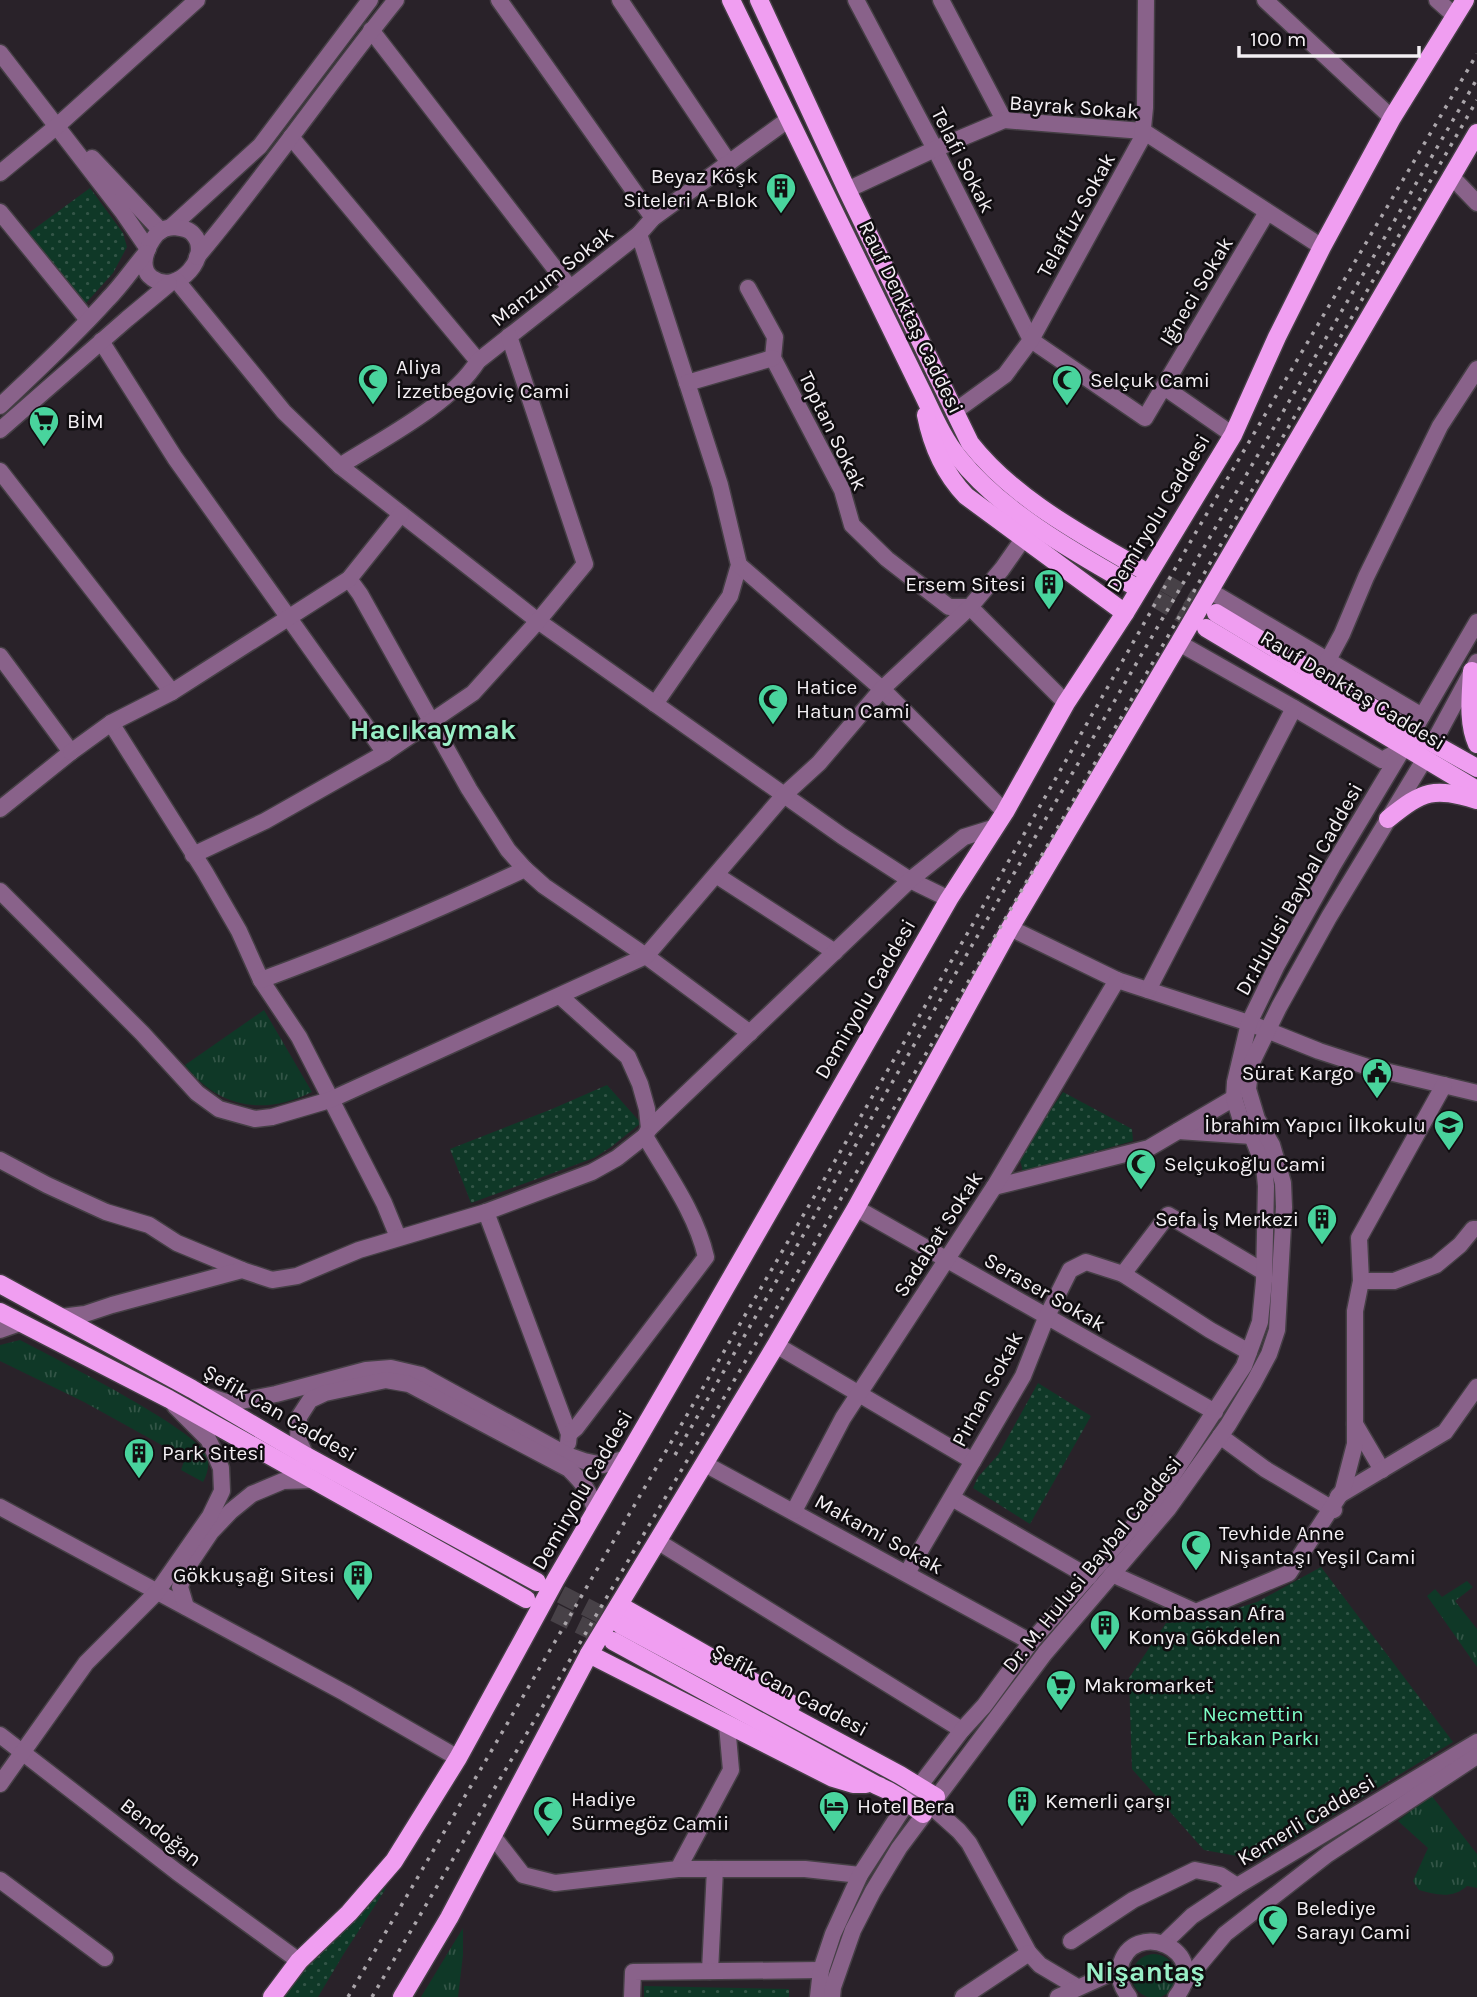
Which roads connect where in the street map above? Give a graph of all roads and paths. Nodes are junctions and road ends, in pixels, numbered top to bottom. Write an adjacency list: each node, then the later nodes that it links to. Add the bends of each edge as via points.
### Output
1 (197, 0): 20 (street)
2 (370, 0): 33 (street, via 260,146)
3 (396, 0): 15 (street)
4 (499, 0): 32 (street)
5 (620, 0): 25 (street)
6 (731, 0): 18 (main road, Rauf Denktaş Caddesi)
7 (759, 0): 28 (main road, Rauf Denktaş Caddesi)
8 (856, 0): 24 (street, Telafi Sokak)
9 (941, 0): 19 (street)
10 (1146, 0): 21 (street, Telaffuz Sokak)
11 (1265, 0): 17 (street)
12 (1437, 0): 14 (street)
13 (1465, 0): 14 (main road, Demiryolu Caddesi)
14 (1455, 16): 17 (main road, Demiryolu Caddesi)
15 (371, 30): 23 (street); 39 (street)
16 (0, 53): 20 (street)
17 (1392, 118): 35 (main road, Demiryolu Caddesi)
18 (789, 119): 25 (street, Manzum Sokak); 50 (main road, Rauf Denktaş Caddesi)
19 (1004, 120): 21 (street, Bayrak Sokak); 24 (street, Bayrak Sokak)
20 (57, 126): 26 (street); 33 (street); 36 (street)
21 (1143, 131): 31 (street, Bayrak Sokak); 43 (street, Telaffuz Sokak)
22 (1477, 133): 27 (main road)
23 (291, 137): 37 (street); 46 (street)
24 (935, 149): 28 (street, Bayrak Sokak); 43 (street, Telafi Sokak)
25 (729, 163): 32 (street, Manzum Sokak)
26 (0, 173)
27 (1451, 176): 29 (street); 61 (main road)
28 (847, 190): 52 (main road, Rauf Denktaş Caddesi)
29 (1477, 203)
30 (0, 212): 41 (street)
31 (1267, 212): 35 (street, Bayrak Sokak); 49 (street, Iğneci Sokak)
32 (653, 218): 34 (street, Manzum Sokak)
33 (166, 229): 36 (street); 37 (street, via 192,232 199,249)
34 (639, 234): 39 (street, Manzum Sokak); 48 (street)
35 (1322, 247): 54 (main road, Demiryolu Caddesi)
36 (147, 251): 38 (street, via 146,272); 41 (street)
37 (197, 257): 38 (street, via 189,271)
38 (173, 283): 44 (street); 55 (street, via 284,412)
39 (570, 288): 42 (street, Manzum Sokak)
40 (748, 288): 45 (street, Toptan Sokak, via 775,337)
41 (88, 320): 51 (street)
42 (509, 336): 46 (street, Manzum Sokak); 65 (street, via 586,564)
43 (1031, 340): 49 (street, Iğneci Sokak, via 1145,418); 52 (street, Telaffuz Sokak, via 1005,375)
44 (101, 341): 53 (street); 64 (street, via 175,458)
45 (773, 358): 48 (street); 62 (street, Toptan Sokak, via 842,490 852,525 948,607)
46 (478, 361): 55 (street, Manzum Sokak, via 468,377 428,410)
47 (1476, 374): 70 (street, via 1440,426)
48 (687, 383): 59 (street, via 720,485)
49 (1164, 387): 54 (street)
50 (920, 388): 52 (main road, Rauf Denktaş Caddesi, via 960,460 992,491 1048,534 1136,577 997,472 971,443); 58 (main road, via 931,438 950,477 977,506)
51 (0, 406)
52 (954, 412)
53 (0, 430)
54 (1233, 435): 63 (main road, Demiryolu Caddesi)
55 (340, 466): 57 (street)
56 (0, 471): 73 (street)
57 (401, 514): 60 (street); 65 (street)
58 (1023, 539): 62 (street); 63 (main road)
59 (739, 565): 72 (street); 75 (street, via 730,596)
60 (349, 579): 64 (street); 78 (street)
61 (1210, 590): 68 (main road); 70 (street)
62 (974, 612): 72 (street); 74 (street)
63 (1125, 612): 74 (main road, Demiryolu Caddesi)
64 (288, 618): 73 (street); 84 (street)
65 (538, 621): 75 (street); 78 (street, via 472,693)
66 (1211, 621): 80 (main road, Rauf Denktaş Caddesi)
67 (1477, 622): 77 (street, Dr.Hulusi Baybal Caddesi)
68 (1179, 643): 76 (street); 99 (main road)
69 (0, 656): 83 (street)
70 (1328, 660): 77 (street)
71 (1474, 666): 81 (street, Dr.Hulusi Baybal Caddesi); 82 (main road, via 1471,716)
72 (882, 689): 88 (street, via 819,763); 92 (street)
73 (172, 692): 79 (street)
74 (1066, 703): 92 (main road, Demiryolu Caddesi)
75 (655, 704): 88 (street)
76 (1294, 708): 80 (street, via 1382,760); 104 (street)
77 (1422, 716): 80 (street, Dr.Hulusi Baybal Caddesi)
78 (431, 722): 84 (street); 94 (street, via 468,789)
79 (111, 723): 83 (street); 93 (street)
80 (1409, 740): 81 (main road, Rauf Denktaş Caddesi); 85 (main road, Rauf Denktaş Caddesi); 106 (street, Dr.Hulusi Baybal Caddesi, via 1332,867)
81 (1433, 743): 85 (street, Dr.Hulusi Baybal Caddesi); 86 (main road, Rauf Denktaş Caddesi)
82 (1477, 744)
83 (71, 752): 90 (street)
84 (385, 753): 93 (street)
85 (1424, 760): 87 (main road, Rauf Denktaş Caddesi); 91 (street, Dr.Hulusi Baybal Caddesi)
86 (1477, 768)
87 (1477, 790)
88 (784, 795): 95 (street); 96 (street)
89 (1477, 800): 91 (main road, via 1429,793)
90 (0, 809)
91 (1388, 819): 107 (street, Dr.Hulusi Baybal Caddesi)
92 (1001, 820): 96 (street, via 964,837); 98 (main road, Demiryolu Caddesi)
93 (194, 855): 102 (street, via 239,930)
94 (525, 869): 101 (street); 102 (street, via 408,923)
95 (716, 875): 100 (street); 101 (street)
96 (910, 880): 98 (street); 100 (street)
97 (0, 891): 113 (street, via 197,1093 219,1109 255,1119)
98 (949, 899): 146 (main road, Demiryolu Caddesi)
99 (1010, 928): 103 (street); 119 (main road)
100 (835, 952): 108 (street)
101 (646, 956): 105 (street); 108 (street)
102 (261, 980): 113 (street, via 299,1037)
103 (1117, 980): 104 (street); 118 (street, Sadabat Sokak)
104 (1148, 990): 106 (street)
105 (560, 996): 113 (street); 115 (street, via 628,1057 648,1109)
106 (1249, 1023): 107 (street); 112 (street, Dr.Hulusi Baybal Caddesi)
107 (1268, 1029): 109 (street, Dr.Hulusi Baybal Caddesi); 110 (street, via 1368,1068)
108 (750, 1032): 115 (street)
109 (1251, 1064): 143 (street, Dr. M. Hulusi Baybal Caddesi, via 1248,1089 1283,1182 1277,1331 1254,1382)
110 (1444, 1085): 111 (street); 127 (street, via 1359,1238)
111 (1477, 1093)
112 (1234, 1098): 114 (street); 116 (street, Dr. M. Hulusi Baybal Caddesi)
113 (330, 1100): 122 (street)
114 (1178, 1131): 116 (street); 118 (street, via 1149,1148)
115 (647, 1132): 120 (street, via 592,1172); 142 (street, via 686,1205 706,1258)
116 (1252, 1136): 125 (street, Dr. M. Hulusi Baybal Caddesi, via 1266,1186)
117 (0, 1160): 124 (street)
118 (994, 1186): 123 (street, Sadabat Sokak)
119 (856, 1208): 123 (street, Seraser Sokak); 134 (main road)
120 (486, 1212): 122 (street); 142 (street)
121 (1477, 1229): 127 (street, via 1436,1265 1394,1281)
122 (398, 1237): 124 (street, via 297,1276 272,1280)
123 (947, 1260): 131 (street, Seraser Sokak); 137 (street, Sadabat Sokak)
124 (242, 1270): 130 (street)
125 (1264, 1272): 126 (street, via 1168,1215); 135 (street, Dr. M. Hulusi Baybal Caddesi, via 1261,1322)
126 (1123, 1274): 131 (street, Pirhan Sokak, via 1086,1262 1070,1269); 135 (street, Pirhan Sokak)
127 (1361, 1281): 141 (street, via 1355,1311)
128 (0, 1284): 130 (main road, Şefik Can Caddesi)
129 (0, 1312): 132 (main road, Şefik Can Caddesi)
130 (61, 1317): 138 (main road, Şefik Can Caddesi)
131 (1046, 1318): 140 (street, Seraser Sokak); 147 (street, Pirhan Sokak, via 1023,1376)
132 (20, 1323): 133 (street); 139 (main road, Şefik Can Caddesi)
133 (0, 1330)
134 (776, 1345): 137 (street); 148 (main road)
135 (1249, 1352): 140 (street, Dr. M. Hulusi Baybal Caddesi)
136 (1477, 1387): 149 (street, via 1445,1432)
137 (859, 1394): 147 (street); 154 (street, Sadabat Sokak)
138 (202, 1395): 144 (street, via 242,1401 391,1368 421,1375); 145 (main road, Şefik Can Caddesi)
139 (169, 1399): 150 (main road, Şefik Can Caddesi); 157 (street, via 208,1438 221,1468 222,1491)
140 (1215, 1412): 160 (street, Dr. M. Hulusi Baybal Caddesi, via 1158,1498)
141 (1355, 1424): 149 (street); 152 (street, via 1355,1444 1343,1490)
142 (569, 1434): 144 (street)
143 (1220, 1436): 152 (street, via 1265,1469); 159 (street, Dr. M. Hulusi Baybal Caddesi, via 1168,1509)
144 (567, 1455): 146 (street, via 603,1465)
145 (306, 1456): 155 (street, via 298,1439 299,1417 310,1400 386,1380 409,1384 569,1469 585,1485); 161 (main road, Şefik Can Caddesi)
146 (627, 1458): 155 (main road, Demiryolu Caddesi)
147 (973, 1461): 151 (street, Pirhan Sokak)
148 (705, 1464): 154 (street, Makami Sokak); 156 (main road)
149 (1382, 1470): 152 (street)
150 (312, 1480): 163 (main road, Şefik Can Caddesi); 165 (street, via 283,1481 230,1511 186,1569 180,1587)
151 (952, 1498): 158 (street, Pirhan Sokak); 160 (street)
152 (1334, 1505): 159 (street, via 1289,1573 1196,1612)
153 (0, 1507): 162 (street)
154 (794, 1511): 158 (street, Makami Sokak)
155 (595, 1512): 174 (main road, Demiryolu Caddesi)
156 (657, 1541): 164 (main road); 169 (street)
157 (170, 1572): 162 (street); 165 (street, via 169,1588)
158 (907, 1573): 166 (street, Makami Sokak)
159 (1112, 1574): 180 (street, Dr. M. Hulusi Baybal Caddesi, via 1045,1653)
160 (1089, 1577): 166 (street, Dr. M. Hulusi Baybal Caddesi)
161 (537, 1582)
162 (157, 1592): 165 (street); 172 (street, via 86,1663)
163 (526, 1599)
164 (618, 1605): 167 (main road); 175 (main road, via 846,1734 879,1754)
165 (186, 1607): 174 (street)
166 (1031, 1642): 169 (street, Dr. M. Hulusi Baybal Caddesi)
167 (589, 1654): 168 (main road); 181 (main road)
168 (727, 1725): 177 (main road, via 832,1778); 182 (street, via 731,1770)
169 (962, 1730): 178 (street, Dr. M. Hulusi Baybal Caddesi)
170 (0, 1735): 172 (street, Bendoğan)
171 (1477, 1742): 186 (street, Kemerli Caddesi)
172 (23, 1751): 176 (street); 191 (street, Bendoğan)
173 (1477, 1756): 196 (street, Kemerli Caddesi, via 1328,1854 1225,1934)
174 (458, 1758): 191 (main road, Demiryolu Caddesi, via 394,1861)
175 (890, 1769): 177 (main road, Şefik Can Caddesi, via 617,1633); 178 (main road, Şefik Can Caddesi)
176 (0, 1784)
177 (876, 1784): 179 (main road, Şefik Can Caddesi)
178 (920, 1786): 179 (street); 180 (main road, Şefik Can Caddesi)
179 (908, 1801): 180 (main road, Şefik Can Caddesi); 184 (street)
180 (930, 1805): 189 (street, via 969,1843); 201 (street, via 853,1930)
181 (492, 1835): 182 (street, via 523,1875 555,1883); 198 (main road)
182 (678, 1868): 183 (street)
183 (715, 1868): 184 (street, via 805,1868); 194 (street)
184 (860, 1875): 193 (street)
185 (0, 1880): 190 (street)
186 (1237, 1886): 187 (street, via 1220,1875 1195,1870 1133,1900); 188 (street, Kemerli Caddesi, via 1192,1916)
187 (1071, 1941)
188 (1164, 1943): 192 (street, via 1136,1945); 196 (street, via 1184,1963)
189 (1029, 1953): 195 (street); 202 (street)
190 (105, 1958)
191 (299, 1961): 197 (main road, Demiryolu Caddesi)
192 (1120, 1969): 195 (street); 204 (street, via 1122,1987)
193 (821, 1970): 194 (street); 200 (street)
194 (710, 1971): 199 (street, via 633,1972)
195 (1077, 1987): 203 (street)
196 (1180, 1990)
197 (272, 1997)
198 (402, 1997)
199 (632, 1997)
200 (818, 1997)
201 (832, 1997)
202 (963, 1997)
203 (1058, 1997)
204 (1129, 1997)

